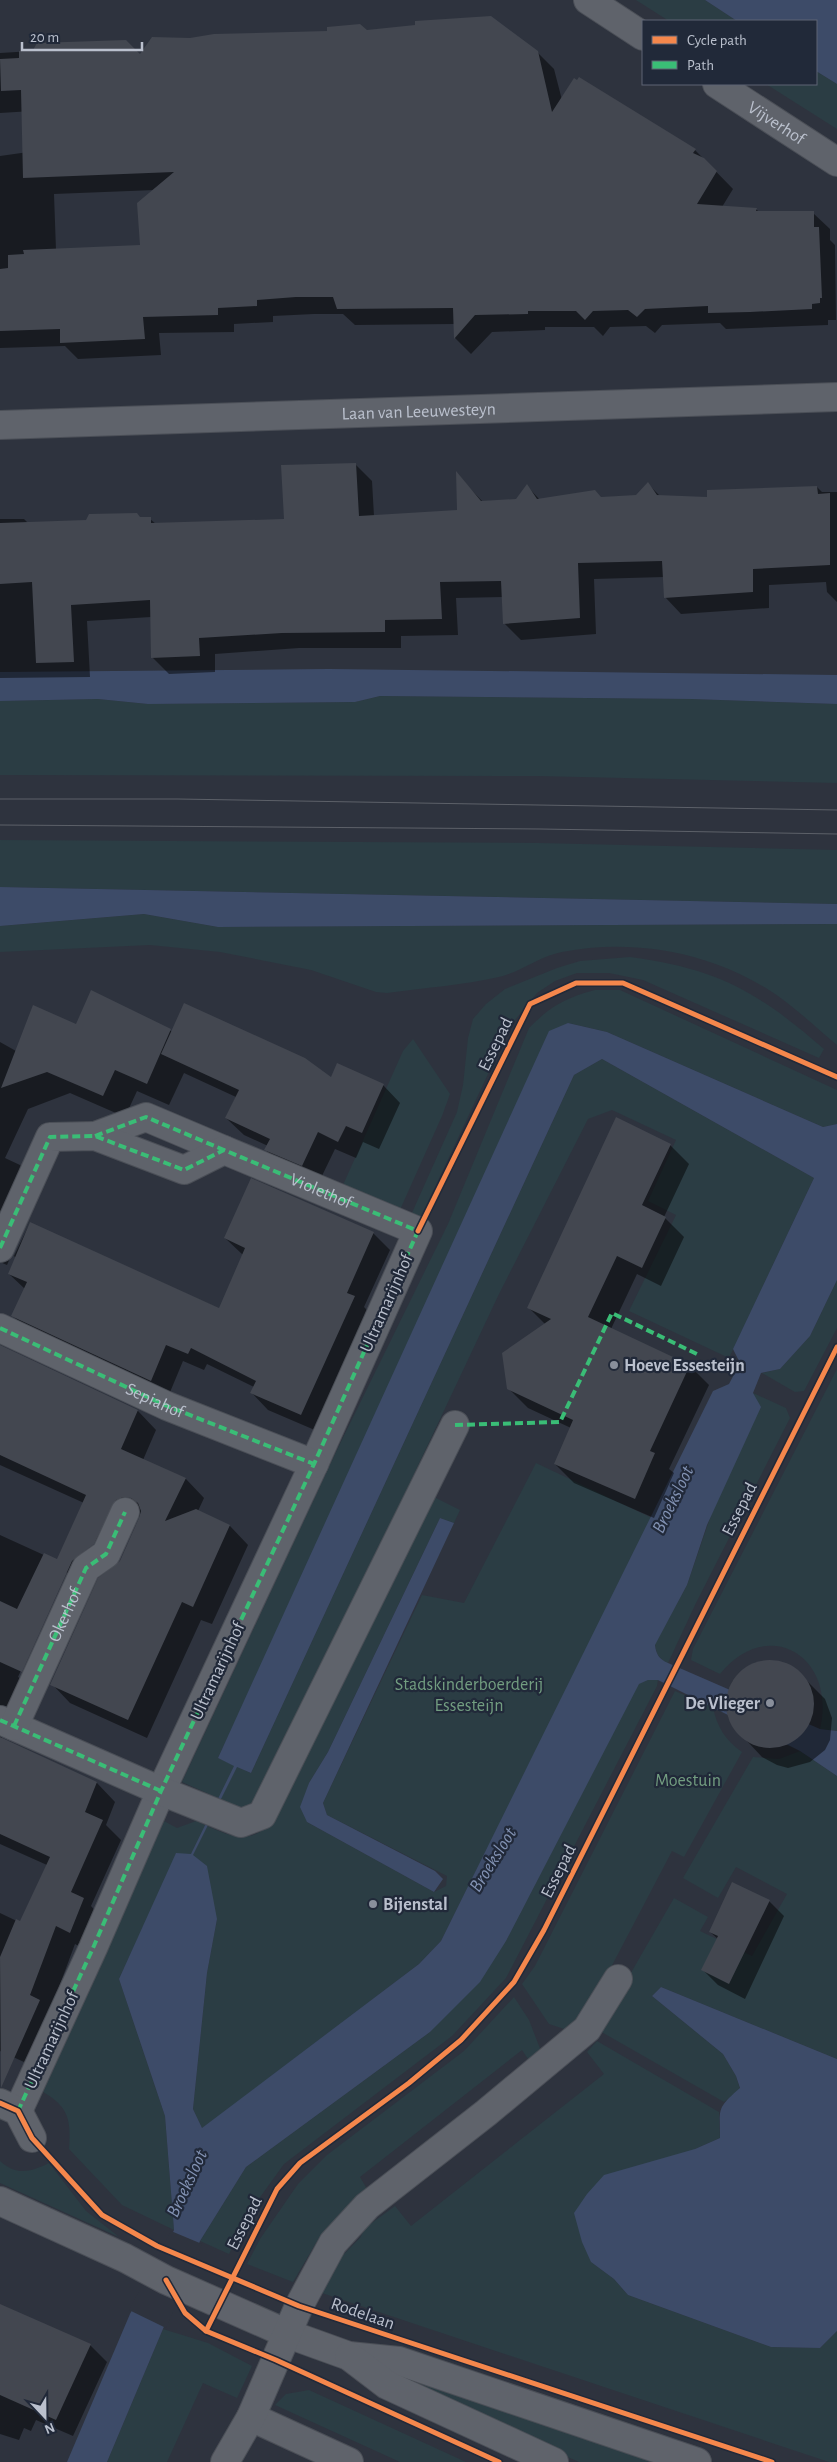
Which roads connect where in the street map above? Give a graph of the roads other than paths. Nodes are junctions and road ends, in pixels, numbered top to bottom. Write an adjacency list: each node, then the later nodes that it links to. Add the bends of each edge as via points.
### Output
1 (588, 0): 2 (street)
2 (642, 35)
3 (719, 85): 4 (street, Vijverhof)
4 (837, 162)
5 (837, 397): 6 (street, Laan van Leeuwesteyn)
6 (0, 425)
7 (95, 1136): 8 (street, Violethof, via 146,1117); 8 (street, Violethof, via 184,1170); 10 (street, Violethof, via 50,1137)
8 (224, 1150): 9 (street, Violethof)
9 (418, 1231): 13 (street, Ultramarijnhof)
10 (0, 1248)
11 (0, 1328): 13 (street, Sepiahof, via 167,1406)
12 (455, 1425): 16 (street, Okerhof, via 262,1815 241,1823)
13 (314, 1464): 16 (street, Ultramarijnhof)
14 (125, 1512): 15 (street, Okerhof, via 106,1554 86,1568)
15 (7, 1723): 16 (street, Okerhof)
16 (161, 1791): 18 (street, Ultramarijnhof, via 93,1948)
17 (618, 1979): 21 (street, via 587,2029 367,2206 333,2243 299,2306)
18 (9, 2107): 19 (street)
19 (32, 2138)
20 (0, 2201): 21 (street, Rodelaan)
21 (288, 2334): 22 (street, Rodelaan); 23 (street)
22 (349, 2356): 26 (street, Rodelaan, via 387,2385); 27 (street, Rodelaan, via 399,2361)
23 (251, 2417): 24 (street); 25 (street)
24 (225, 2462)
25 (349, 2462)
26 (554, 2462)
27 (697, 2462)

